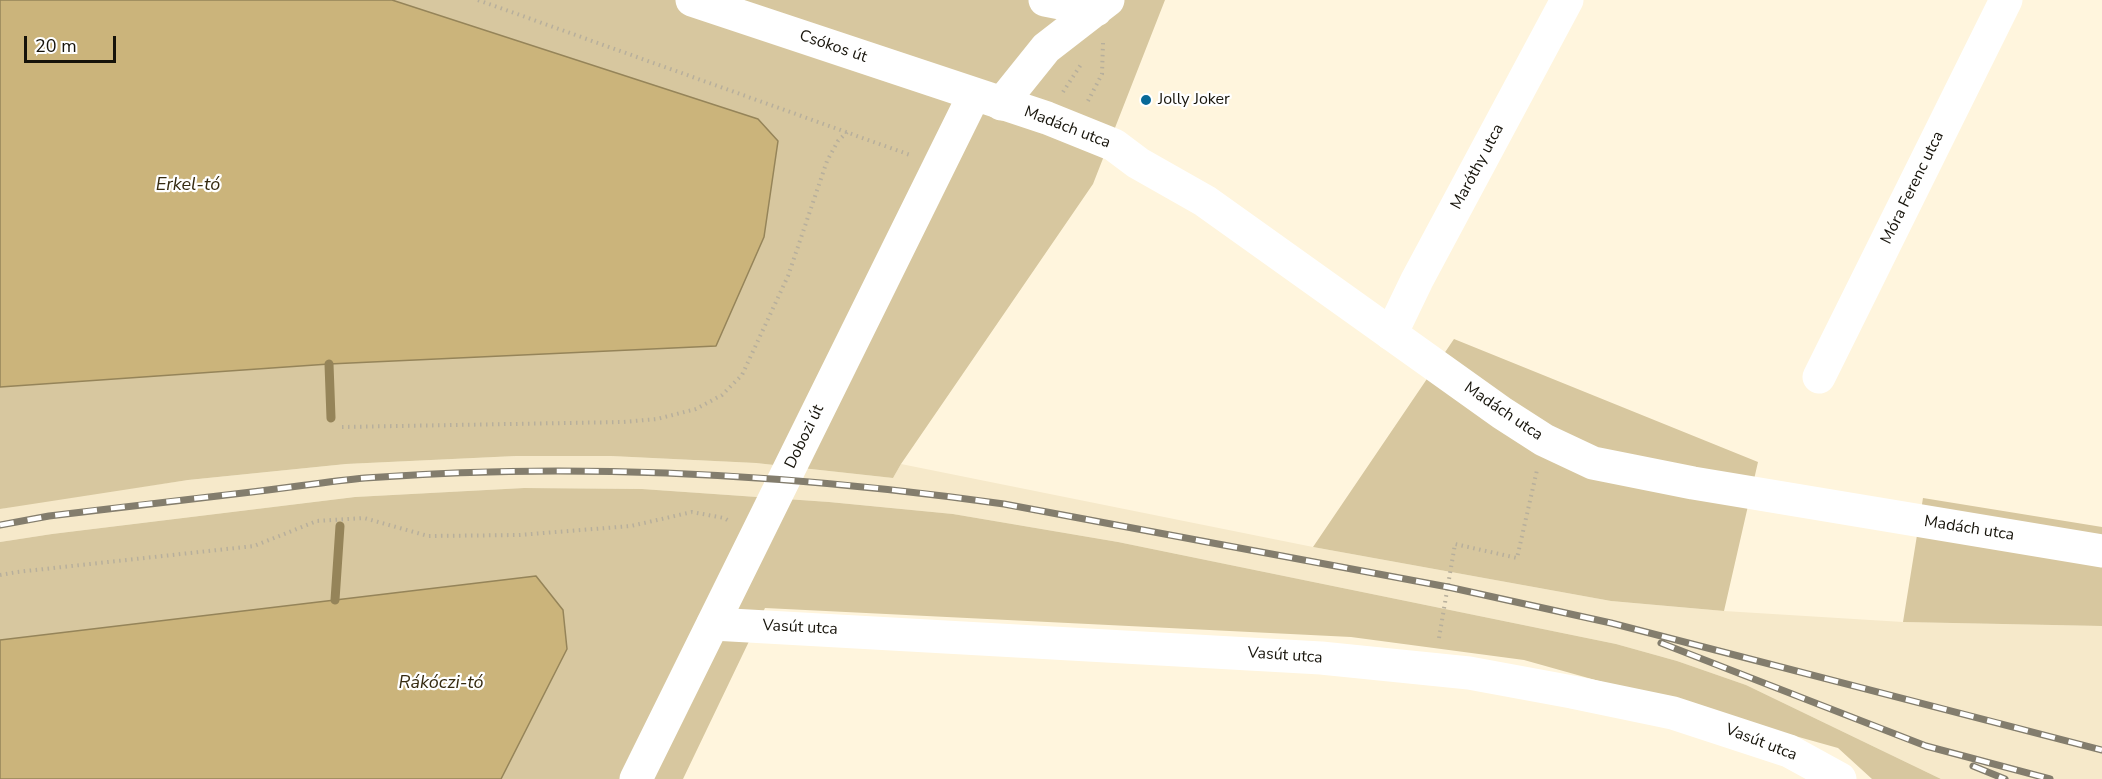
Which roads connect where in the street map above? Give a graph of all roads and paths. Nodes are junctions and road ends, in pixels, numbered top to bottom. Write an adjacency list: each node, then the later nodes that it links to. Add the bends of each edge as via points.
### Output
1 (478, 0): 10 (path)
2 (692, 0): 8 (main road, Csókos út)
3 (1046, 0): 6 (main road)
4 (1567, 0): 12 (main road, Maróthy utca)
5 (2006, 0): 13 (main road, Móra Ferenc utca)
6 (1102, 5): 8 (main road, Dobozi út)
7 (1085, 57): 9 (path)
8 (988, 99): 9 (main road, Madách utca); 11 (main road, Dobozi út)
9 (1047, 118): 12 (main road, Madách utca, via 1114,145 1205,201)
10 (847, 132): 11 (path); 14 (path, via 827,161 788,276 742,375 722,395 696,409 657,419 623,422)
11 (938, 165): 16 (main road, Dobozi út)
12 (1391, 334): 15 (main road, Madách utca)
13 (1819, 377)
14 (342, 428)
15 (1544, 440): 17 (main road, Madách utca, via 1593,463 1617,469); 20 (path, via 1517,558 1455,544 1438,639)
16 (754, 540): 18 (path, via 724,518 692,512 631,526 519,536 428,536 364,518 317,521 254,546); 19 (main road, Dobozi út)
17 (2102, 551)
18 (0, 575)
19 (713, 624): 21 (main road, Dobozi út); 22 (main road, Vasút utca, via 1321,658 1469,674 1673,713 1789,751)
20 (1450, 642)
21 (636, 779)
22 (1840, 779)

